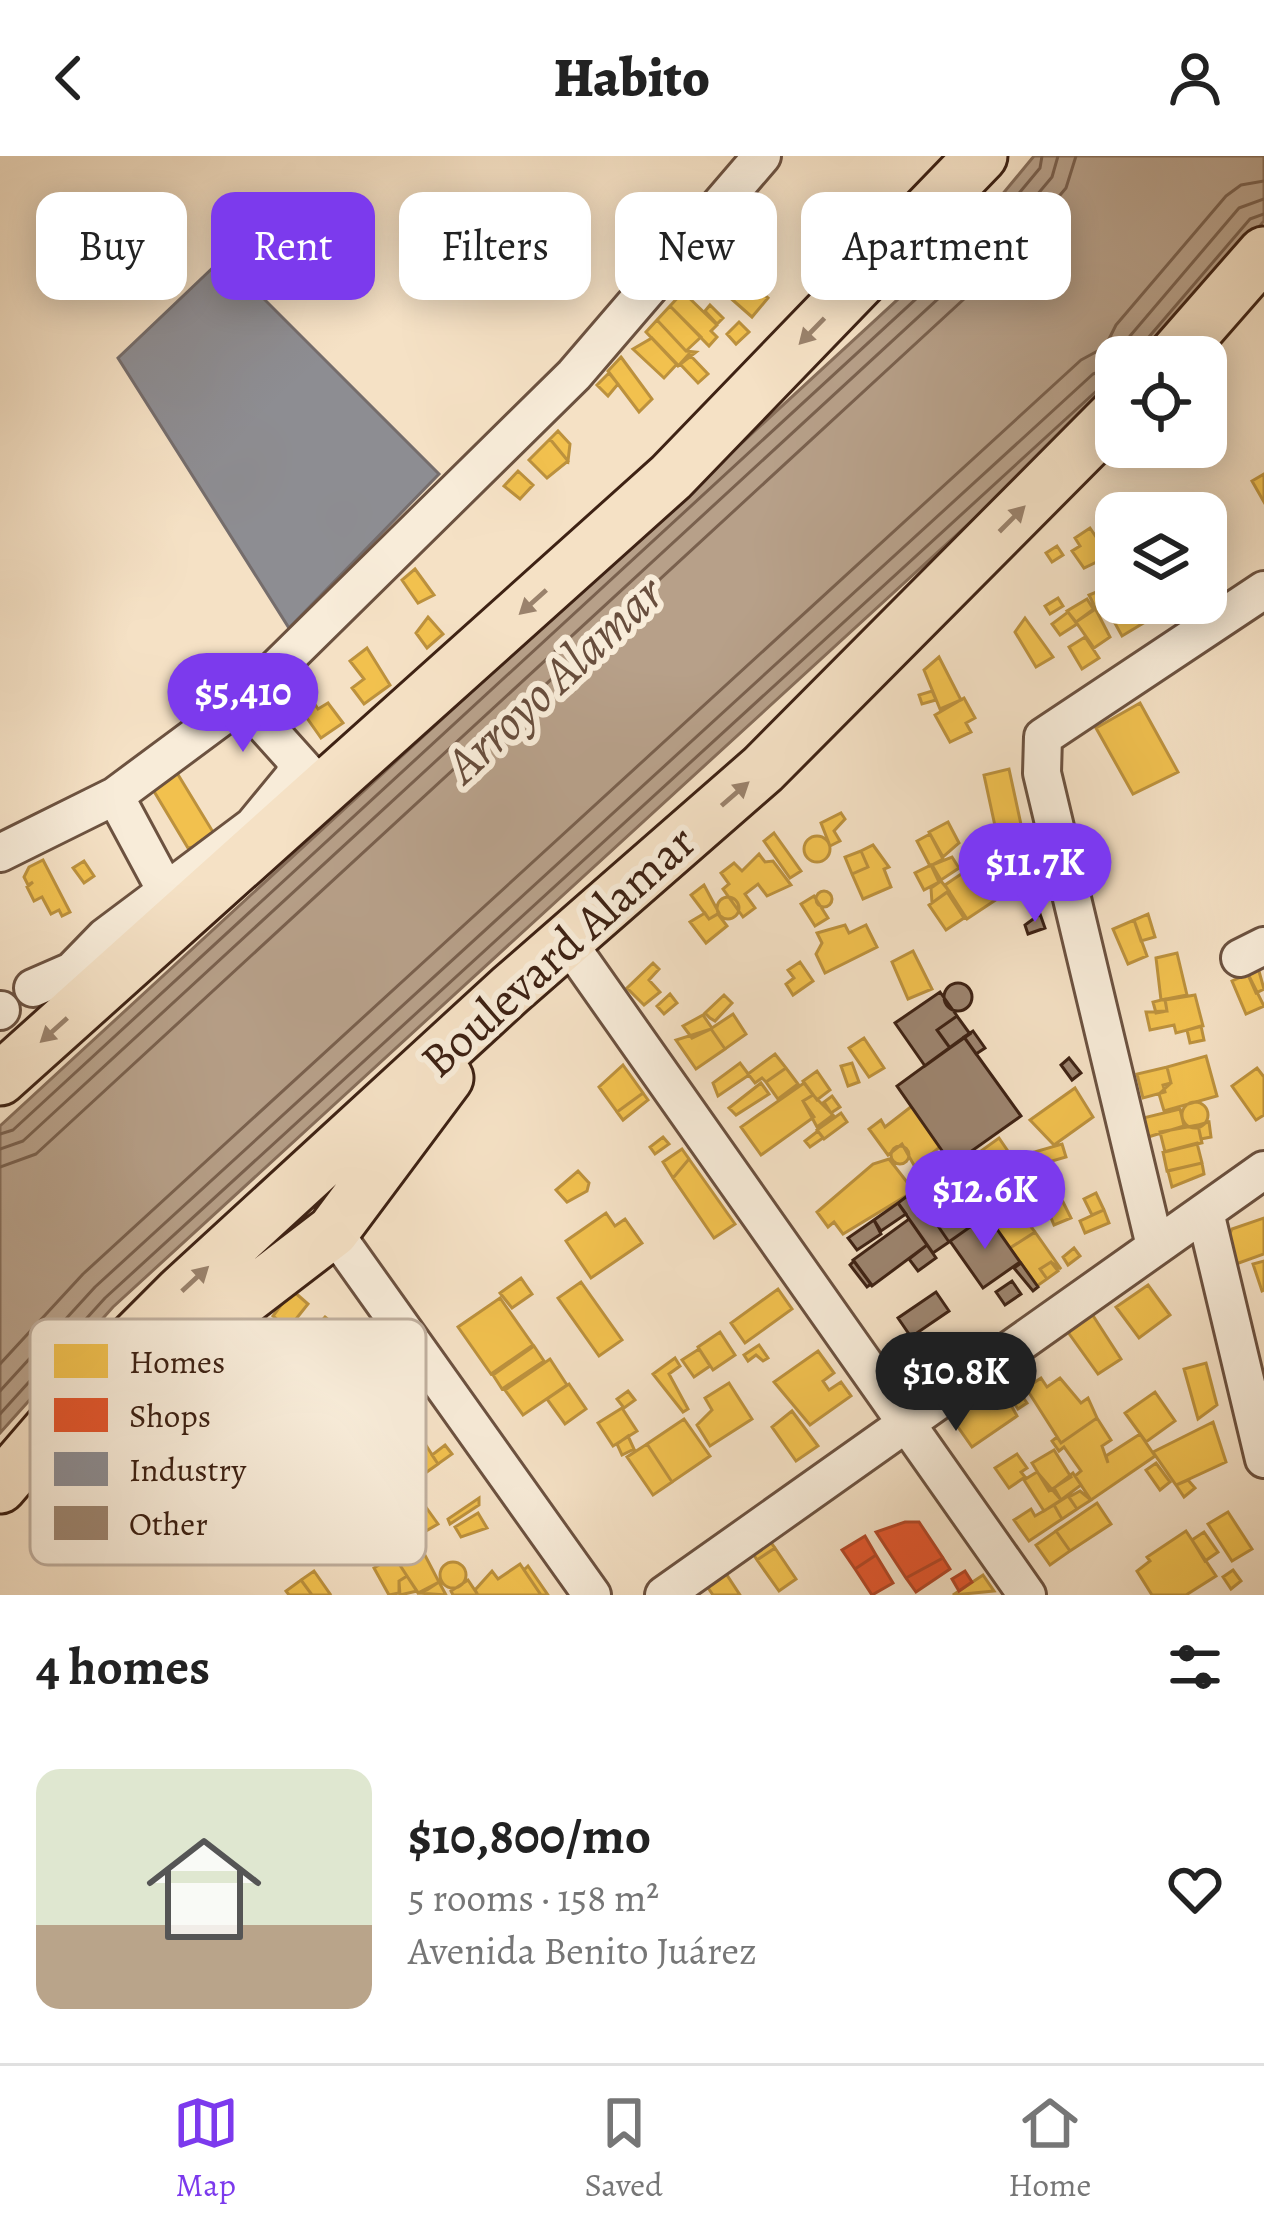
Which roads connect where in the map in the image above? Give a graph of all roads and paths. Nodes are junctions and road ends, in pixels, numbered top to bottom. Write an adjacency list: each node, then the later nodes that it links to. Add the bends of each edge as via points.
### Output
1 (762, 156): 7 (street, via 574,374)
2 (981, 156): 8 (highway, one-way to 8, via 671,477)
3 (1264, 253): 4 (highway)
4 (1191, 336)
5 (1095, 436): 12 (highway, Boulevard Alamar, one-way to 5, via 763,770)
6 (1260, 604): 19 (street, via 1043,737 1047,795)
7 (243, 701): 8 (street); 9 (street)
8 (310, 775): 11 (street, via 295,776 254,826); 15 (highway, one-way to 15)
9 (115, 796): 10 (street); 11 (street)
10 (0, 853)
11 (165, 889): 13 (street, via 72,971)
12 (567, 941): 14 (highway, Boulevard Alamar); 25 (street)
13 (33, 988)
14 (510, 990): 18 (highway); 20 (highway, Boulevard Alamar, one-way to 14)
15 (0, 1079)
16 (1264, 1170): 17 (street)
17 (1205, 1212): 19 (street); 23 (street)
18 (333, 1231): 21 (highway); 22 (street)
19 (1155, 1246): 25 (street)
20 (156, 1319)
21 (218, 1319)
22 (396, 1319)
23 (1250, 1352): 27 (street)
24 (426, 1362): 30 (street)
25 (909, 1423): 31 (street); 32 (street)
26 (30, 1454): 29 (highway, Boulevard Alamar, one-way to 26)
27 (1264, 1459)
28 (30, 1462): 29 (highway)
29 (4, 1482)
30 (592, 1595)
31 (664, 1595)
32 (1027, 1595)

